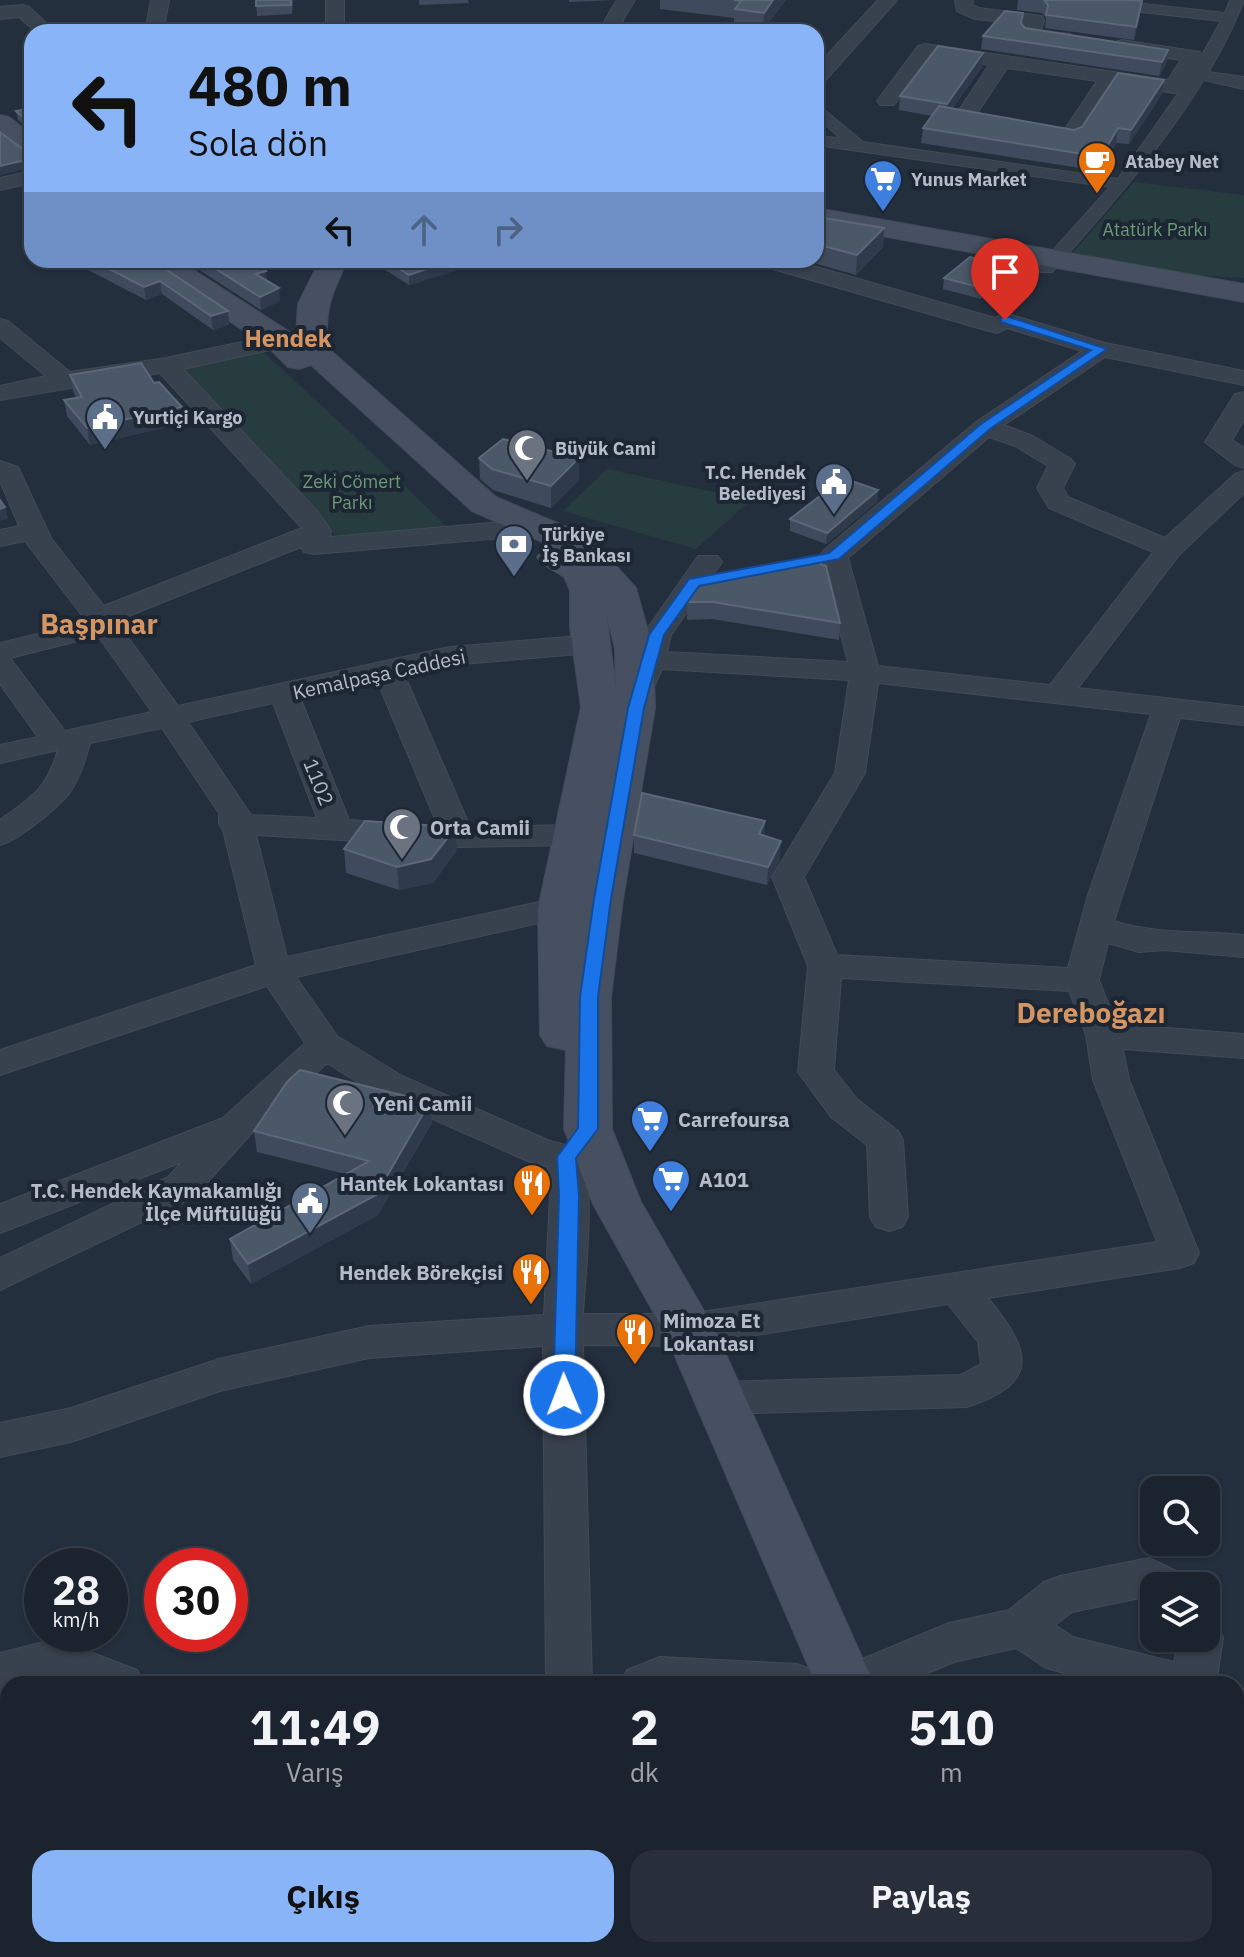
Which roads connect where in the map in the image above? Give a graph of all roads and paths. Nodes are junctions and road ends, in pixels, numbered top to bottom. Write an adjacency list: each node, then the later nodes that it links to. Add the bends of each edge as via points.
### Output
1 (160, 0): 11 (street)
2 (335, 0): 12 (street)
3 (626, 0): 13 (street)
4 (888, 0): 15 (street)
5 (964, 0): 17 (street, via 963,7 975,13 1035,20 1031,35 1193,56 1174,87)
6 (1071, 0): 9 (street)
7 (1237, 0): 9 (street)
8 (0, 13): 10 (street, via 23,11)
9 (1230, 18): 16 (street)
10 (38, 24)
11 (156, 24)
12 (335, 24)
13 (614, 24)
14 (1001, 62): 17 (street); 17 (street, via 963,119 1071,136); 19 (street, via 925,50)
15 (824, 70)
16 (1198, 75): 18 (street); 27 (street)
17 (1108, 79)
18 (1244, 83)
19 (887, 101)
20 (824, 115): 24 (street)
21 (0, 123): 23 (main road)
22 (824, 141): 24 (street)
23 (24, 142)
24 (857, 145): 27 (street)
25 (24, 179): 26 (street)
26 (0, 184)
27 (1122, 184): 30 (street)
28 (824, 218): 30 (main road)
29 (824, 228): 30 (main road)
30 (1049, 264): 35 (main road); 36 (main road, via 1153,290)
31 (171, 268): 38 (main road)
32 (314, 268): 38 (main road)
33 (330, 268): 40 (main road, via 308,325)
34 (797, 268): 39 (street)
35 (1244, 293)
36 (1244, 303)
37 (0, 326): 43 (street)
38 (280, 341): 40 (main road); 41 (street); 50 (main road, via 465,511)
39 (1101, 349): 42 (street); 46 (street)
40 (314, 352): 50 (main road)
41 (166, 365): 43 (street); 53 (street, via 239,440)
42 (1244, 378)
43 (65, 380): 44 (street)
44 (0, 393)
45 (1244, 399): 47 (street, via 1218,442)
46 (985, 427): 54 (street, via 1024,441 1062,464 1050,488 1058,502); 55 (street)
47 (1244, 460)
48 (0, 469): 51 (street, via 9,472)
49 (1244, 479): 54 (street)
50 (500, 523): 53 (street, via 308,554); 59 (main road, via 578,571 588,590); 67 (main road, via 578,544 618,588 634,649)
51 (35, 531): 52 (street); 58 (street)
52 (0, 538)
53 (316, 539): 58 (street)
54 (1169, 549): 66 (street)
55 (834, 556): 56 (street); 63 (street)
56 (803, 562)
57 (709, 574): 61 (street, via 657,635)
58 (102, 622): 60 (street); 70 (street)
59 (591, 644): 65 (street, Kemalpaşa Caddesi, via 450,656); 76 (main road, via 600,707)
60 (0, 652)
61 (650, 660): 63 (street); 67 (street)
62 (0, 664): 71 (street)
63 (865, 673): 66 (street); 82 (street, via 850,773 788,877)
64 (393, 683): 77 (street)
65 (284, 694): 70 (street, Kemalpaşa Caddesi); 74 (street, 1102)
66 (1058, 695): 68 (street)
67 (636, 708): 78 (main road)
68 (1168, 708): 69 (street); 80 (street)
69 (1244, 716)
70 (170, 718): 71 (street, Kemalpaşa Caddesi); 73 (street, via 235,813)
71 (66, 738): 72 (street, Kemalpaşa Caddesi); 75 (street, via 66,775 53,796)
72 (0, 754)
73 (235, 824): 74 (street); 83 (street)
74 (337, 829): 77 (street, 1102)
75 (0, 835)
76 (574, 835): 77 (street, 1102); 79 (main road)
77 (459, 837)
78 (602, 899): 79 (street); 90 (main road)
79 (559, 909): 83 (street); 90 (main road)
80 (1096, 927): 81 (street, via 1139,941); 84 (street)
81 (1244, 946)
82 (825, 966): 84 (street); 91 (street, via 816,1072 844,1108 885,1140)
83 (274, 971): 86 (street); 88 (street)
84 (1082, 980): 85 (street)
85 (1103, 1035): 87 (street); 94 (street, via 1111,1080 1180,1253)
86 (325, 1045): 89 (street); 90 (street, via 389,1085 543,1153)
87 (1244, 1046)
88 (0, 1063)
89 (237, 1126): 92 (street); 93 (street, via 181,1187)
90 (577, 1143): 95 (street); 96 (main road)
91 (889, 1217)
92 (0, 1219)
93 (0, 1275)
94 (957, 1288): 96 (street); 97 (street, via 997,1337 1002,1371 967,1391)
95 (563, 1329): 96 (street); 98 (street, via 369,1342 219,1375 71,1425); 104 (street)
96 (689, 1330): 97 (main road)
97 (719, 1398): 105 (main road)
98 (0, 1440)
99 (1140, 1579): 100 (street, via 1060,1595)
100 (1021, 1627): 106 (street, via 949,1643); 107 (street, via 1062,1654)
101 (1199, 1652): 108 (street)
102 (0, 1673): 103 (street, via 56,1659)
103 (100, 1676)
104 (569, 1676)
105 (841, 1676)
106 (871, 1676)
107 (1154, 1676)
108 (1194, 1676)

